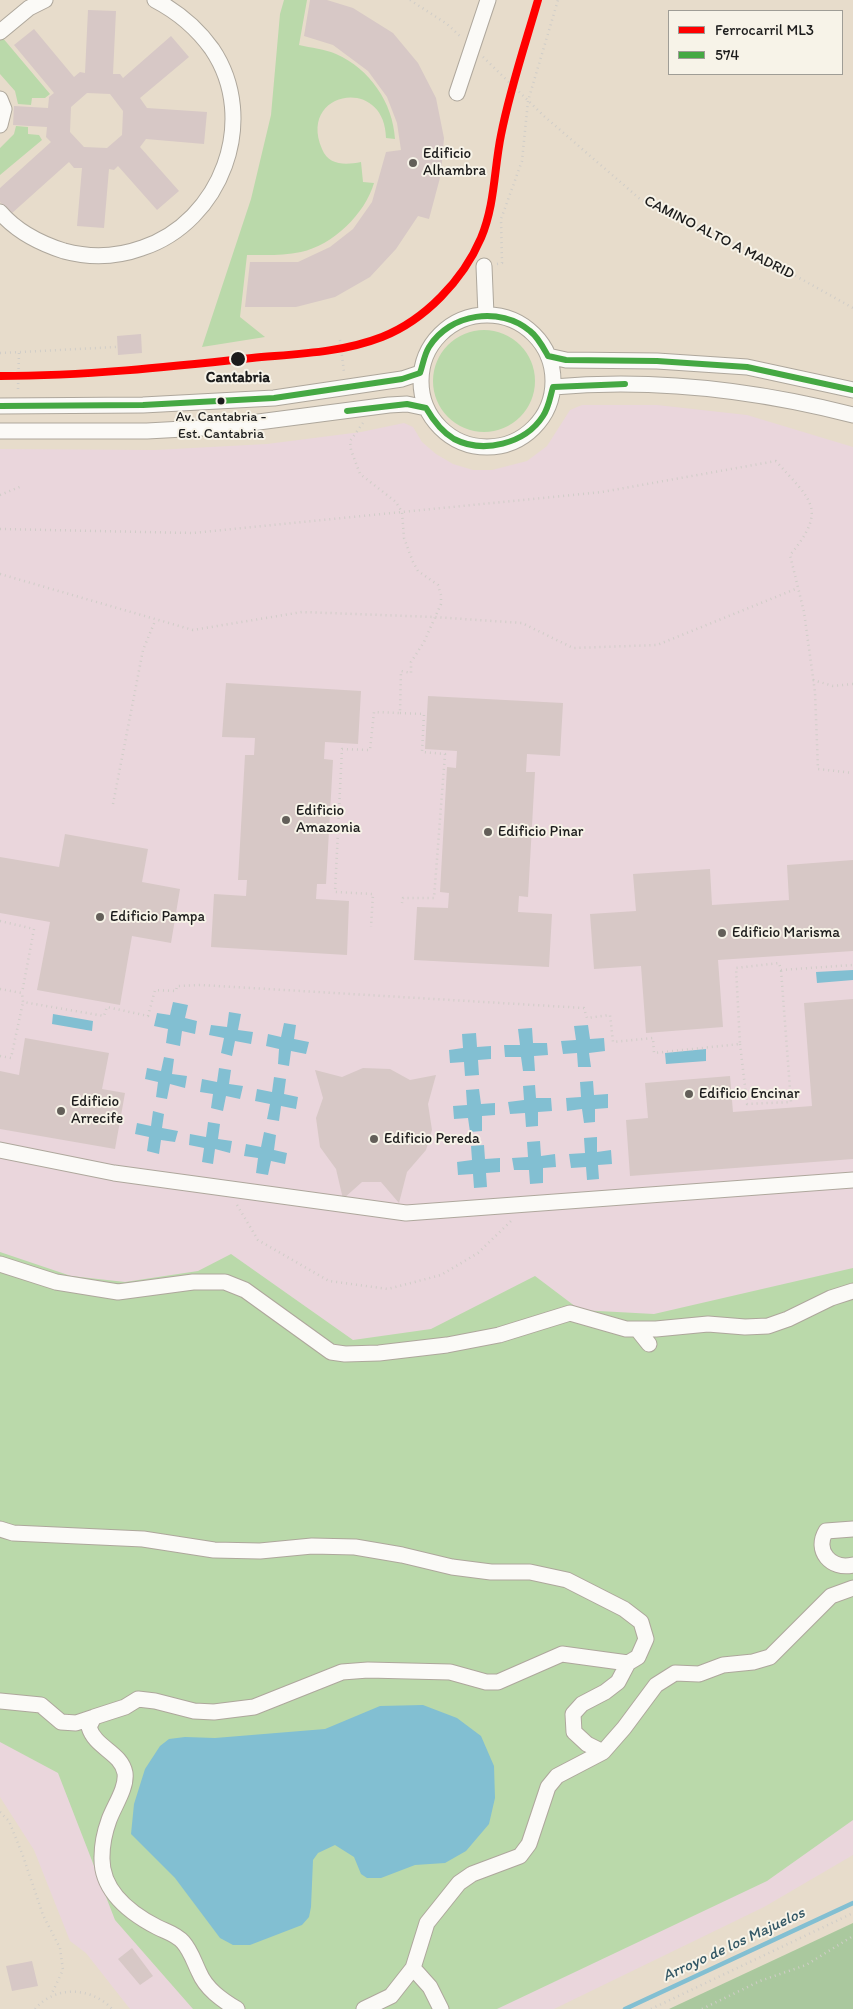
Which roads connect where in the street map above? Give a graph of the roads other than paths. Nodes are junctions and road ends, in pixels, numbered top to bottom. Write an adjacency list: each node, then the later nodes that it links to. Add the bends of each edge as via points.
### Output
1 (45, 0): 4 (street, via 28,8)
2 (155, 0): 8 (street, via 184,18 200,33 222,68 229,90 233,110 228,157 209,198 174,233 130,252 102,256 74,254 49,246 26,235)
3 (488, 0): 5 (street)
4 (0, 32)
5 (457, 93)
6 (0, 99): 7 (street, via 4,109)
7 (0, 126)
8 (0, 212)
9 (484, 266): 10 (street)
10 (486, 315): 11 (street, via 505,317 528,329 540,340); 12 (street, via 459,321 442,331 428,348)
11 (548, 356): 13 (street); 14 (street, via 566,360 657,361 747,367)
12 (420, 373): 15 (street, via 402,379 274,398 143,405); 16 (street)
13 (553, 387): 16 (street, via 541,419 518,439 486,448 455,440 434,422); 17 (street, via 664,384 746,392)
14 (853, 390)
15 (0, 406)
16 (426, 408): 18 (street, via 406,404 220,427 147,431)
17 (853, 415)
18 (0, 431)
19 (0, 1150): 20 (street, via 114,1173 406,1213)
20 (853, 1180)
21 (0, 1264): 23 (street, via 56,1282 118,1292 193,1282 225,1282 245,1290 331,1352 344,1354 389,1352 499,1335 570,1313)
22 (853, 1291): 23 (street, via 768,1326 708,1324)
23 (636, 1329): 24 (street)
24 (649, 1344)
25 (0, 1529): 29 (street, via 12,1533 143,1539 214,1550 355,1547 452,1567 530,1572 567,1580 624,1609 641,1622 646,1639 638,1657)
26 (853, 1529): 27 (street, via 826,1531 821,1539 822,1551 830,1562 843,1567)
27 (853, 1565)
28 (853, 1588): 34 (street, via 831,1596 770,1657 723,1665 700,1674 675,1673 656,1685)
29 (628, 1663): 31 (street, via 562,1654 498,1682 450,1672 342,1672 254,1707 194,1711 138,1699); 34 (street, via 618,1682 582,1704 573,1714 574,1732)
30 (0, 1701): 32 (street, via 41,1705 61,1722)
31 (94, 1716): 32 (street); 33 (street, via 89,1727)
32 (76, 1723): 33 (street)
33 (92, 1736): 36 (street, via 116,1756 125,1777 104,1839 102,1873 108,1886 140,1918 176,1935 193,1956 211,1989)
34 (603, 1752): 35 (street, via 557,1776 548,1787 529,1844 520,1856 472,1874 459,1883 428,1923)
35 (413, 1968): 37 (street, via 391,1996); 38 (street, via 430,1987)
36 (237, 2009)
37 (364, 2009)
38 (440, 2009)

